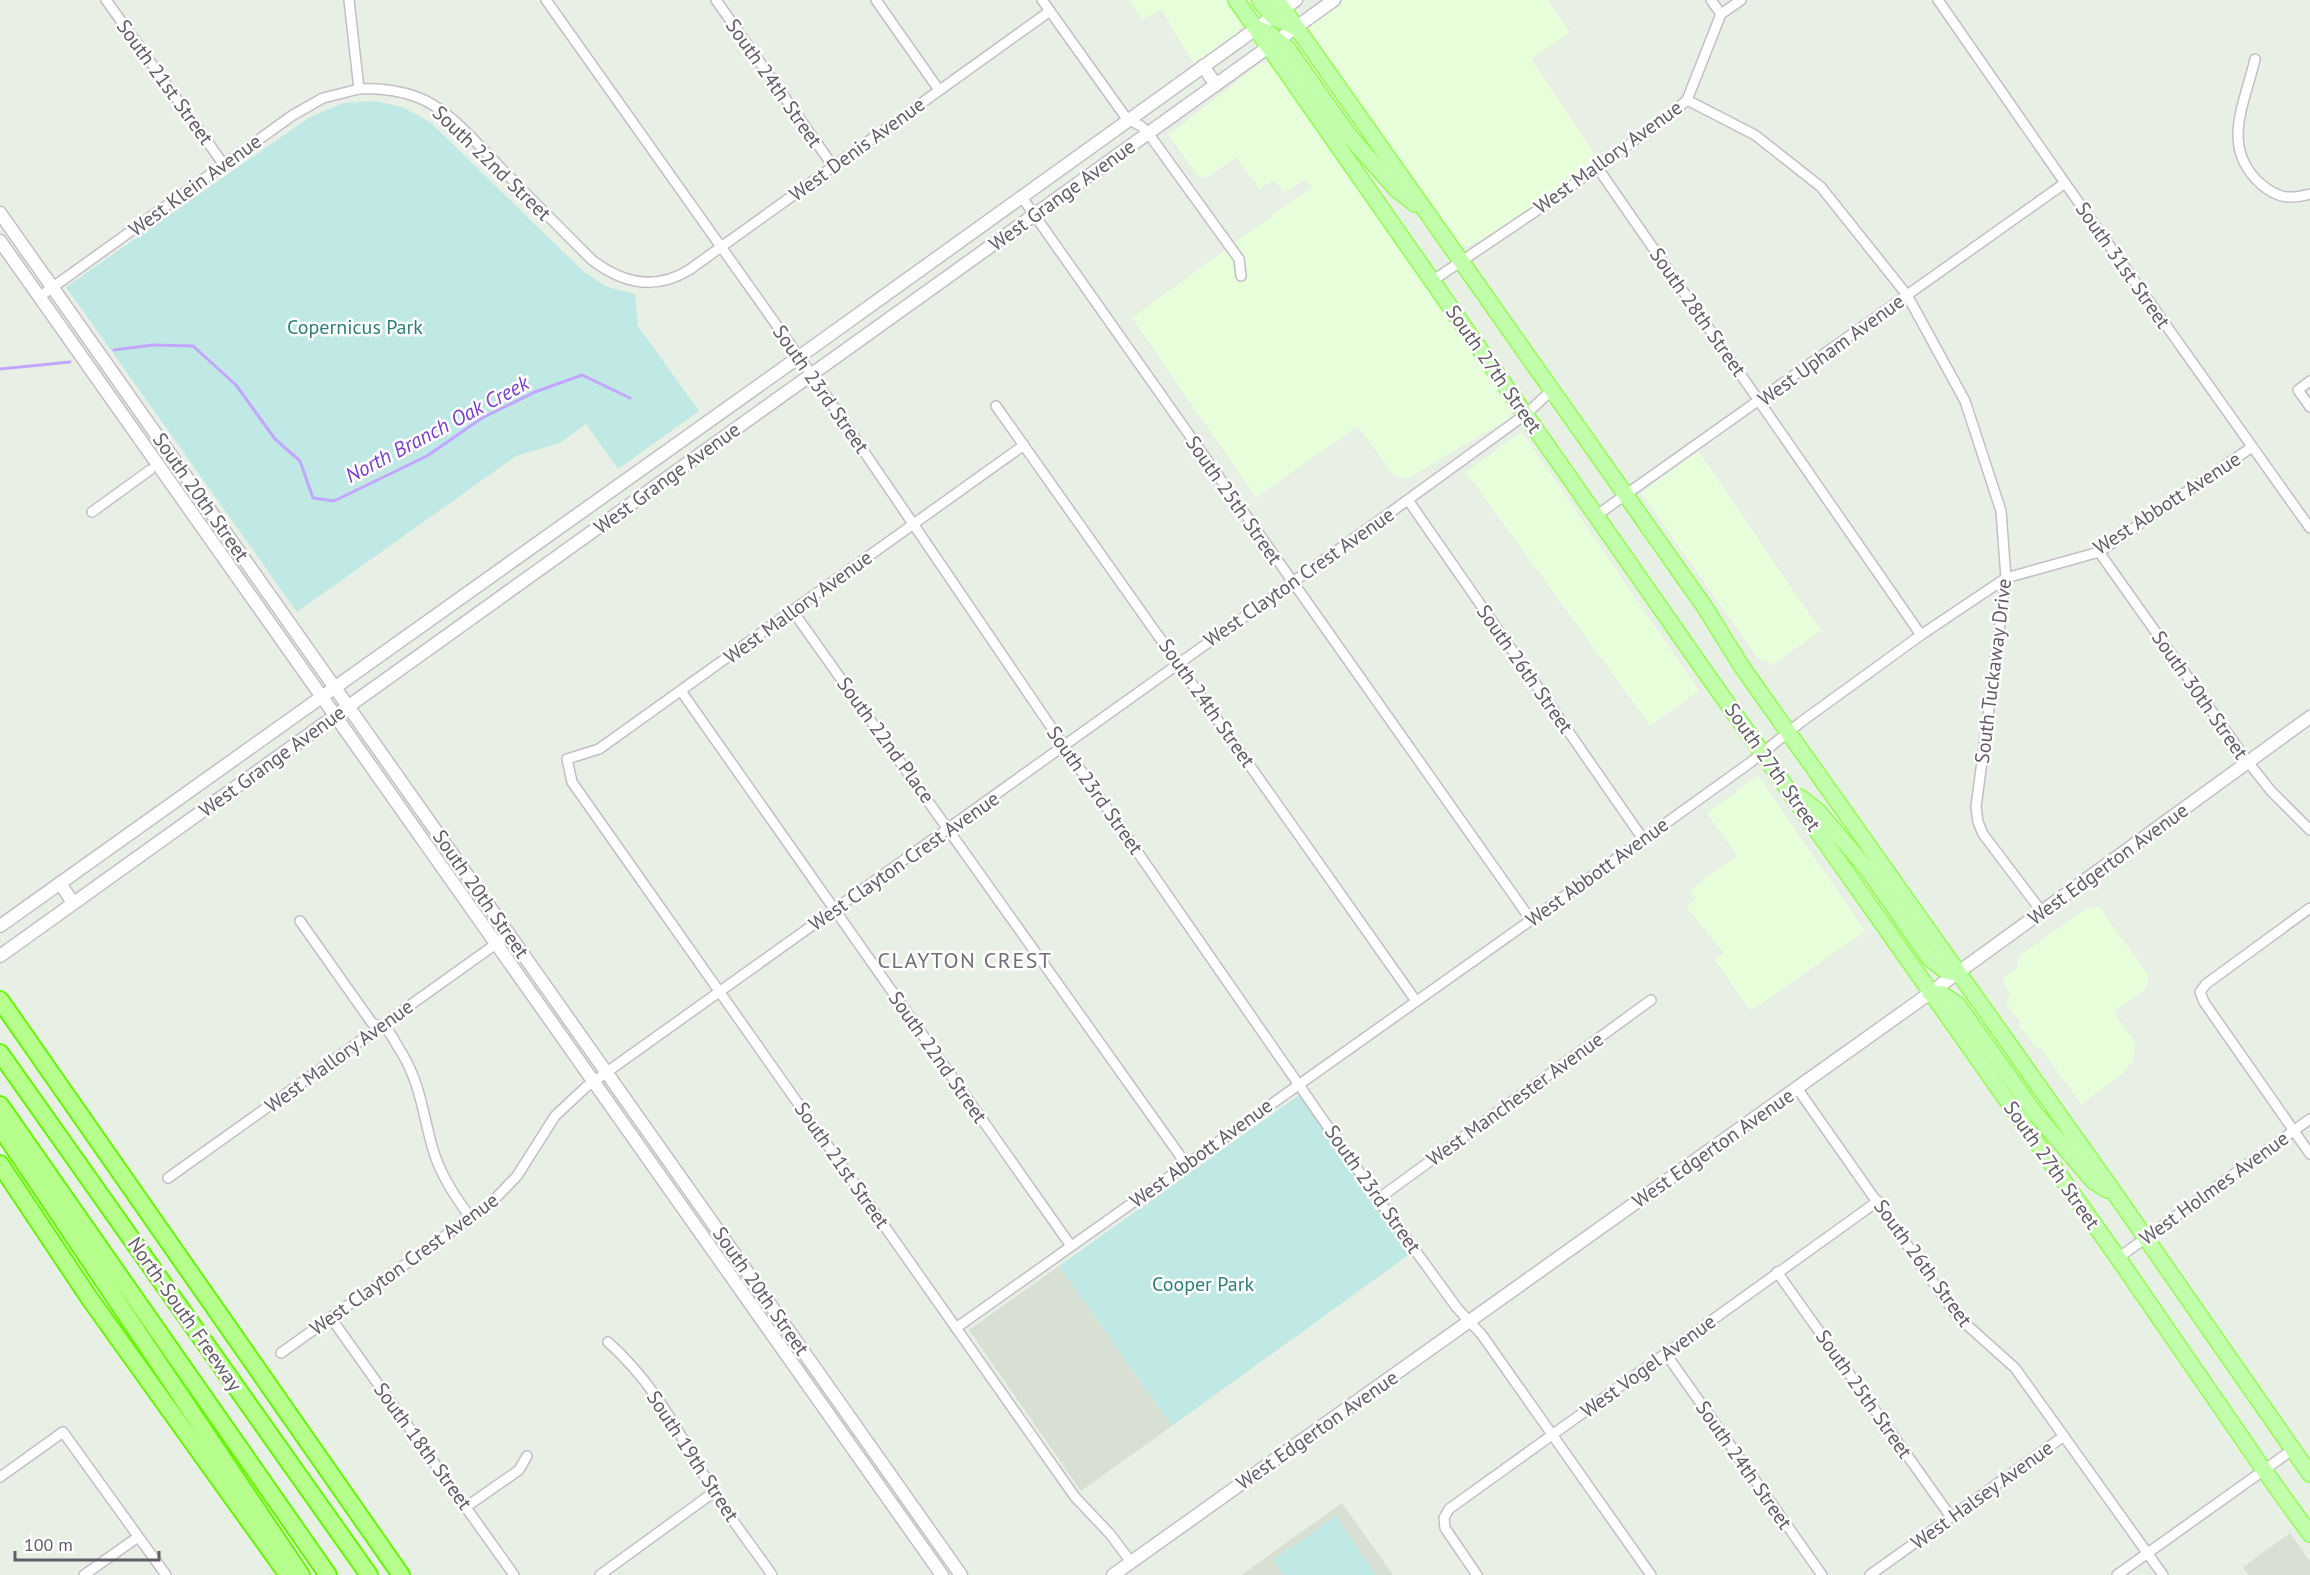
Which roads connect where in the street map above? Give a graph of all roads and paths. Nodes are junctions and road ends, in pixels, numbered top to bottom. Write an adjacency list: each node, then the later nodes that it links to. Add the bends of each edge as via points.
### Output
1 (106, 0): 27 (street, South 21st Street)
2 (349, 0): 22 (street)
3 (546, 0): 37 (street, South 23rd Street)
4 (716, 0): 28 (street, South 24th Street)
5 (876, 0): 23 (street)
6 (1042, 0): 14 (street)
7 (1236, 0): 16 (main road, South 27th Street)
8 (1259, 0): 13 (main road)
9 (1334, 0): 17 (street, West Grange Avenue)
10 (1711, 0): 15 (street)
11 (1741, 0): 15 (street)
12 (1938, 0): 30 (street, South 31st Street)
13 (1282, 6): 16 (street, West Grange Avenue); 17 (main road)
14 (1050, 11): 23 (street, West Denis Avenue); 25 (street)
15 (1721, 14): 24 (street, West Mallory Avenue)
16 (1256, 28): 18 (main road, South 27th Street); 20 (street, West Grange Avenue)
17 (1296, 28): 18 (street, West Grange Avenue); 33 (main road, South 27th Street)
18 (1274, 44): 21 (street, West Grange Avenue); 33 (main road, via 1288,49 1351,138 1396,189); 40 (main road, South 27th Street)
19 (2255, 59): 31 (street, via 2240,113 2237,137 2241,157 2254,178 2269,191 2291,199)
20 (1203, 66): 21 (street); 25 (street, West Grange Avenue)
21 (1216, 85): 26 (street, West Grange Avenue)
22 (359, 89): 27 (street, West Klein Avenue, via 309,105); 41 (street, South 22nd Street, via 381,88 434,105 592,260 610,273)
23 (939, 90): 28 (street, West Denis Avenue)
24 (1688, 100): 29 (street, West Mallory Avenue); 43 (street, South Tuckaway Drive, via 1755,135 1821,187)
25 (1127, 119): 26 (street); 32 (street, West Grange Avenue)
26 (1148, 133): 35 (street, West Grange Avenue); 39 (street, via 1239,259)
27 (224, 165): 42 (street, West Klein Avenue)
28 (833, 166): 37 (street, West Denis Avenue)
29 (1597, 167): 38 (street, West Mallory Avenue); 52 (street, South 28th Street)
30 (2065, 183): 43 (street, West Upham Avenue); 58 (street, South 31st Street)
31 (2310, 194)
32 (1021, 196): 35 (street, South 25th Street); 45 (street, West Grange Avenue)
33 (1425, 211): 38 (main road, South 27th Street)
34 (0, 213): 42 (street, South 20th Street)
35 (1034, 215): 46 (street, West Grange Avenue); 70 (street, South 25th Street)
36 (0, 241): 44 (street, South 20th Street)
37 (722, 246): 41 (street, West Denis Avenue, via 683,274); 47 (street, South 23rd Street)
38 (1461, 262): 40 (street, West Mallory Avenue); 51 (main road, South 27th Street)
39 (1241, 276)
40 (1432, 281): 56 (main road, South 27th Street)
41 (662, 282)
42 (52, 287): 44 (street, West Klein Avenue); 76 (street, South 20th Street)
43 (1907, 295): 52 (street, West Upham Avenue); 69 (street, South Tuckaway Drive, via 1965,401 2001,512)
44 (39, 297): 78 (street, South 20th Street)
45 (853, 318): 46 (street); 47 (street, West Grange Avenue)
46 (865, 336): 48 (street, West Grange Avenue)
47 (799, 357): 48 (street, South 23rd Street); 50 (street, West Grange Avenue)
48 (812, 375): 55 (street, West Grange Avenue); 65 (street, South 23rd Street)
49 (2310, 381): 54 (street, via 2298,390)
50 (750, 391): 55 (street); 64 (street, West Grange Avenue)
51 (1551, 391): 56 (street, West Clayton Crest Avenue); 60 (main road, South 27th Street)
52 (1760, 401): 60 (street, West Upham Avenue); 72 (street, South 28th Street)
53 (996, 406): 57 (street, South 24th Street)
54 (2310, 407)
55 (763, 410): 67 (street, West Grange Avenue)
56 (1526, 414): 61 (street, West Clayton Crest Avenue); 63 (main road, South 27th Street)
57 (1024, 445): 65 (street, West Mallory Avenue); 74 (street, South 24th Street)
58 (2252, 447): 66 (street, South 31st Street); 68 (street, West Abbott Avenue)
59 (150, 470): 62 (street)
60 (1625, 495): 63 (street, West Upham Avenue); 82 (main road, South 27th Street)
61 (1408, 500): 70 (street, West Clayton Crest Avenue); 92 (street, South 26th Street)
62 (92, 512)
63 (1597, 515): 85 (main road, South 27th Street)
64 (565, 524): 67 (street); 73 (street, West Grange Avenue)
65 (914, 524): 71 (street, West Mallory Avenue); 84 (street, South 23rd Street)
66 (2310, 528)
67 (578, 542): 75 (street, West Grange Avenue)
68 (2099, 552): 69 (street, West Abbott Avenue); 88 (street, South 30th Street)
69 (2006, 578): 72 (street, West Abbott Avenue); 97 (street, South Tuckaway Drive, via 1976,807 1983,834)
70 (1292, 582): 74 (street, West Clayton Crest Avenue); 98 (street, South 25th Street)
71 (792, 610): 77 (street, West Mallory Avenue); 90 (street, South 22nd Place)
72 (1921, 635): 82 (street, West Abbott Avenue)
73 (385, 651): 75 (street); 76 (street, West Grange Avenue)
74 (1179, 663): 84 (street, West Clayton Crest Avenue); 109 (street, South 24th Street)
75 (398, 671): 79 (street, West Grange Avenue)
76 (335, 687): 78 (street, West Grange Avenue); 79 (street, South 20th Street)
77 (681, 691): 87 (street, West Mallory Avenue, via 599,749); 96 (street, South 22nd Street)
78 (322, 696): 80 (street, South 20th Street); 83 (street, West Grange Avenue)
79 (349, 706): 80 (street, West Grange Avenue); 101 (street, South 20th Street)
80 (336, 715): 86 (street, West Grange Avenue); 102 (street, South 20th Street)
81 (2310, 717): 88 (street, West Edgerton Avenue)
82 (1789, 732): 85 (street, West Abbott Avenue); 104 (main road, South 27th Street)
83 (267, 735): 86 (street); 93 (street, West Grange Avenue)
84 (1065, 746): 90 (street, West Clayton Crest Avenue); 114 (street, South 23rd Street)
85 (1763, 753): 89 (main road, South 27th Street); 92 (street, West Abbott Avenue)
86 (281, 755): 94 (street, West Grange Avenue)
87 (567, 759): 105 (street, South 21st Street, via 572,782)
88 (2248, 762): 91 (street, South 30th Street); 97 (street, West Edgerton Avenue)
89 (1788, 788): 104 (main road, via 1818,811 1868,870 1930,959 1946,971); 106 (main road, South 27th Street)
90 (949, 828): 96 (street, West Clayton Crest Avenue); 122 (street, South 22nd Place)
91 (2310, 830)
92 (1643, 839): 98 (street, West Abbott Avenue)
93 (60, 883): 94 (street); 100 (street, West Grange Avenue)
94 (73, 903): 103 (street, West Grange Avenue)
95 (2310, 908): 119 (street, via 2200,992)
96 (835, 909): 105 (street, West Clayton Crest Avenue); 129 (street, South 22nd Street)
97 (2042, 912): 104 (street, West Edgerton Avenue)
98 (1531, 920): 109 (street, West Abbott Avenue)
99 (300, 921): 110 (street, via 372,1023)
100 (0, 926)
101 (510, 934): 102 (street, West Mallory Avenue); 112 (street, South 20th Street)
102 (496, 943): 110 (street, West Mallory Avenue); 113 (street, South 20th Street)
103 (2, 955)
104 (1958, 972): 106 (street, West Edgerton Avenue); 124 (main road, South 27th Street)
105 (720, 993): 112 (street, West Clayton Crest Avenue); 134 (street, South 21st Street)
106 (1930, 993): 115 (street, West Edgerton Avenue); 124 (main road, via 1942,994 1958,1005 2035,1113 2093,1181); 130 (main road, South 27th Street)
107 (0, 998): 158 (highway)
108 (1651, 1000): 125 (street, West Manchester Avenue)
109 (1416, 1001): 114 (street, West Abbott Avenue)
110 (379, 1027): 123 (street, West Mallory Avenue); 127 (street, via 388,1032 410,1070 440,1169)
111 (0, 1053): 157 (highway, North-South Freeway)
112 (607, 1072): 113 (street, West Clayton Crest Avenue); 163 (street, South 20th Street)
113 (594, 1082): 127 (street, West Clayton Crest Avenue, via 570,1099 517,1176); 162 (street, South 20th Street)
114 (1299, 1083): 122 (street, West Abbott Avenue); 125 (street, South 23rd Street)
115 (1797, 1088): 126 (street, South 26th Street); 133 (street, West Edgerton Avenue)
116 (0, 1105): 156 (highway, North-South Freeway)
117 (2310, 1119): 119 (street, West Holmes Avenue)
118 (0, 1127): 155 (highway)
119 (2293, 1131): 120 (street); 128 (street, West Holmes Avenue)
120 (2310, 1154)
121 (0, 1164): 154 (highway, via 90,1299)
122 (1186, 1164): 129 (street, West Abbott Avenue)
123 (168, 1178)
124 (2118, 1198): 128 (main road, South 27th Street)
125 (1378, 1199): 133 (street, South 23rd Street)
126 (1878, 1201): 131 (street, West Vogel Avenue); 139 (street, South 26th Street, via 1957,1316 2015,1368)
127 (471, 1218): 132 (street, West Clayton Crest Avenue)
128 (2146, 1239): 130 (street, West Holmes Avenue); 140 (main road, South 27th Street)
129 (1071, 1246): 134 (street, West Abbott Avenue)
130 (2118, 1258): 142 (main road, South 27th Street)
131 (1777, 1272): 137 (street, West Vogel Avenue); 147 (street, South 25th Street)
132 (331, 1318): 136 (street, West Clayton Crest Avenue); 146 (street, South 18th Street)
133 (1470, 1321): 138 (street, South 23rd Street); 151 (street, West Edgerton Avenue)
134 (956, 1328): 151 (street, South 21st Street, via 1075,1497)
135 (608, 1342): 145 (street, South 19th Street, via 630,1362 664,1405)
136 (281, 1353)
137 (1666, 1354): 138 (street, West Vogel Avenue); 167 (street, South 24th Street)
138 (1553, 1434): 165 (street, West Vogel Avenue, via 1449,1509 1444,1518 1445,1528); 166 (street, South 23rd Street)
139 (2064, 1436): 147 (street, West Halsey Avenue); 150 (street, South 26th Street)
140 (2292, 1450): 142 (street); 143 (main road, South 27th Street)
141 (526, 1456): 146 (street, via 519,1470)
142 (2264, 1470): 148 (main road, South 27th Street); 150 (street)
143 (2310, 1474)
144 (0, 1477): 149 (street, via 63,1432)
145 (714, 1492): 160 (street); 161 (street, South 19th Street)
146 (466, 1507): 159 (street, South 18th Street)
147 (1952, 1517): 168 (street, West Halsey Avenue)
148 (2310, 1534)
149 (138, 1537): 152 (street); 153 (street)
150 (2147, 1553): 169 (street); 170 (street, South 26th Street)
151 (1131, 1562): 164 (street, West Edgerton Avenue)
152 (84, 1575)
153 (166, 1575)
154 (288, 1575)
155 (301, 1575)
156 (328, 1575)
157 (369, 1575)
158 (401, 1575)
159 (514, 1575)
160 (600, 1575)
161 (772, 1575)
162 (942, 1575)
163 (961, 1575)
164 (1113, 1575)
165 (1477, 1575)
166 (1651, 1575)
167 (1822, 1575)
168 (1869, 1575)
169 (2116, 1575)
170 (2163, 1575)

